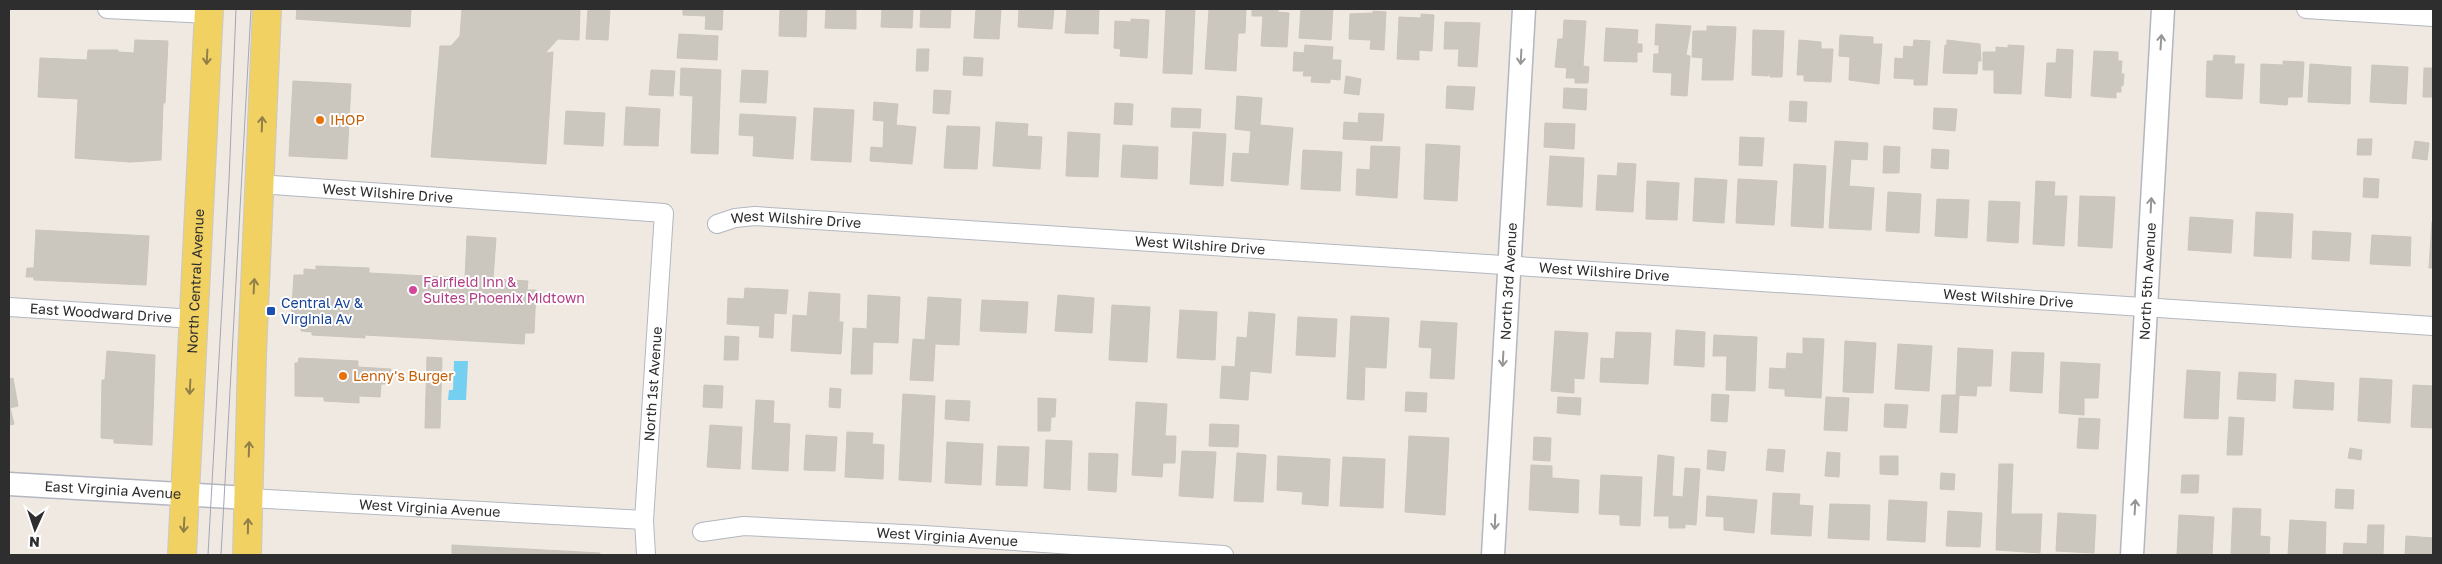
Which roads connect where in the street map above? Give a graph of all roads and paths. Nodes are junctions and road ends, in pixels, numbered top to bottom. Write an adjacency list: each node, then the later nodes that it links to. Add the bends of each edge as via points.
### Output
1 (107, 9): 6 (street)
2 (267, 9): 8 (main road, one-way to 2)
3 (1524, 9): 11 (street, North 3rd Avenue, one-way to 11)
4 (2163, 9): 13 (street, North 5th Avenue, one-way to 4)
5 (2306, 9): 7 (street)
6 (209, 11): 14 (main road, North Central Avenue, one-way to 14)
7 (2433, 17)
8 (259, 184): 9 (street, West Wilshire Drive); 19 (main road, one-way to 8)
9 (664, 213): 20 (street, North 1st Avenue)
10 (717, 224): 11 (street, West Wilshire Drive, via 755,216)
11 (1509, 265): 13 (street, West Wilshire Drive); 26 (street, North 3rd Avenue, one-way to 26)
12 (9, 307): 14 (street, East Woodward Drive)
13 (2146, 307): 15 (street, West Wilshire Drive); 27 (street, North 5th Avenue, one-way to 13)
14 (194, 319): 17 (main road, North Central Avenue, one-way to 17)
15 (2433, 326)
16 (9, 484): 17 (street, East Virginia Avenue)
17 (185, 494): 18 (street, East Virginia Avenue); 22 (main road, North Central Avenue, one-way to 22)
18 (217, 496): 19 (street, West Virginia Avenue)
19 (248, 498): 20 (street, West Virginia Avenue); 23 (main road, one-way to 19)
20 (644, 520): 24 (street, North 1st Avenue)
21 (702, 532): 25 (street, West Virginia Avenue, via 744,526)
22 (182, 555)
23 (247, 555)
24 (646, 555)
25 (1224, 555)
26 (1494, 555)
27 (2132, 555)

